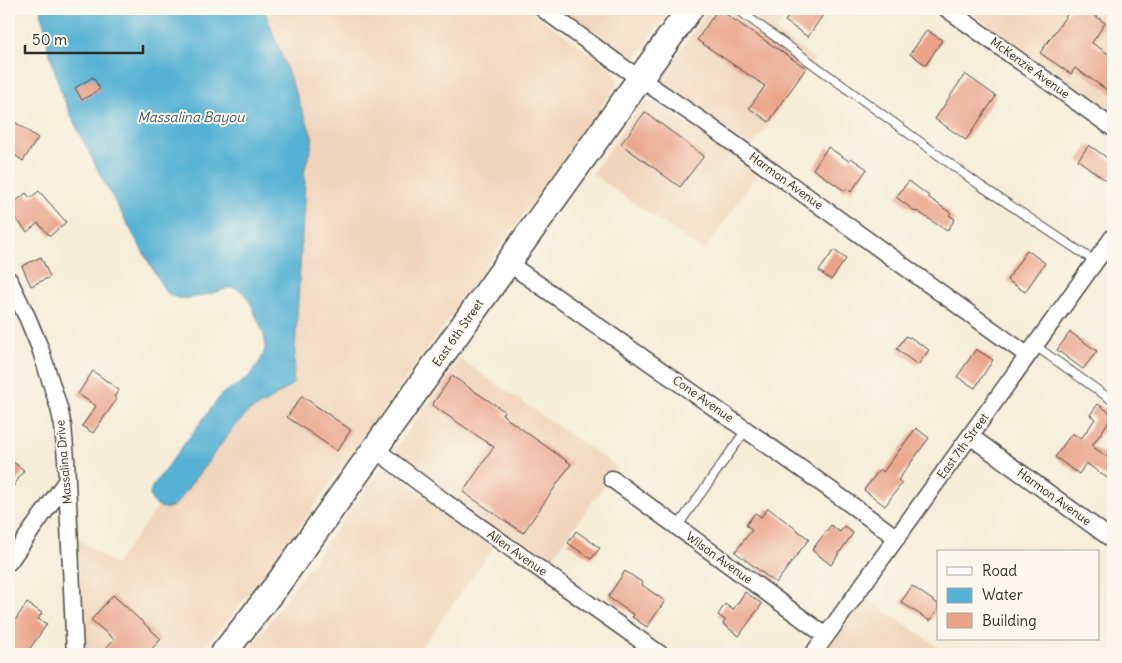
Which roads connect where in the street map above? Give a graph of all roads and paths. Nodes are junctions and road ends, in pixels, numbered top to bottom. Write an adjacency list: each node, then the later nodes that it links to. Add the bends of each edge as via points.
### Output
1 (543, 9): 5 (street, Harmon Avenue)
2 (690, 9): 5 (main road, East 6th Street)
3 (737, 9): 9 (lane, via 981,186)
4 (947, 9): 6 (street, McKenzie Avenue)
5 (640, 79): 8 (main road, East 6th Street); 11 (street, Harmon Avenue)
6 (1113, 128)
7 (1112, 242): 9 (street, East 7th Street)
8 (508, 262): 13 (street, Cone Avenue); 15 (main road, East 6th Street)
9 (1096, 262): 11 (street, East 7th Street)
10 (9, 280): 16 (street, Massalina Drive, via 35,333 48,370 65,441)
11 (1031, 350): 12 (lane); 14 (street, East 7th Street)
12 (1113, 401)
13 (746, 430): 18 (lane); 19 (street, Cone Avenue)
14 (970, 436): 19 (street, East 7th Street); 20 (street, Harmon Avenue)
15 (375, 449): 24 (main road, East 6th Street); 25 (street, Allen Avenue)
16 (67, 480): 21 (street); 23 (street, Massalina Drive)
17 (612, 480): 18 (street, Wilson Avenue)
18 (677, 527): 22 (street, Wilson Avenue)
19 (897, 538): 22 (street, East 7th Street)
20 (1113, 540)
21 (9, 562)
22 (826, 636): 26 (street, East 7th Street)
23 (75, 654)
24 (223, 654)
25 (660, 654)
26 (813, 654)

